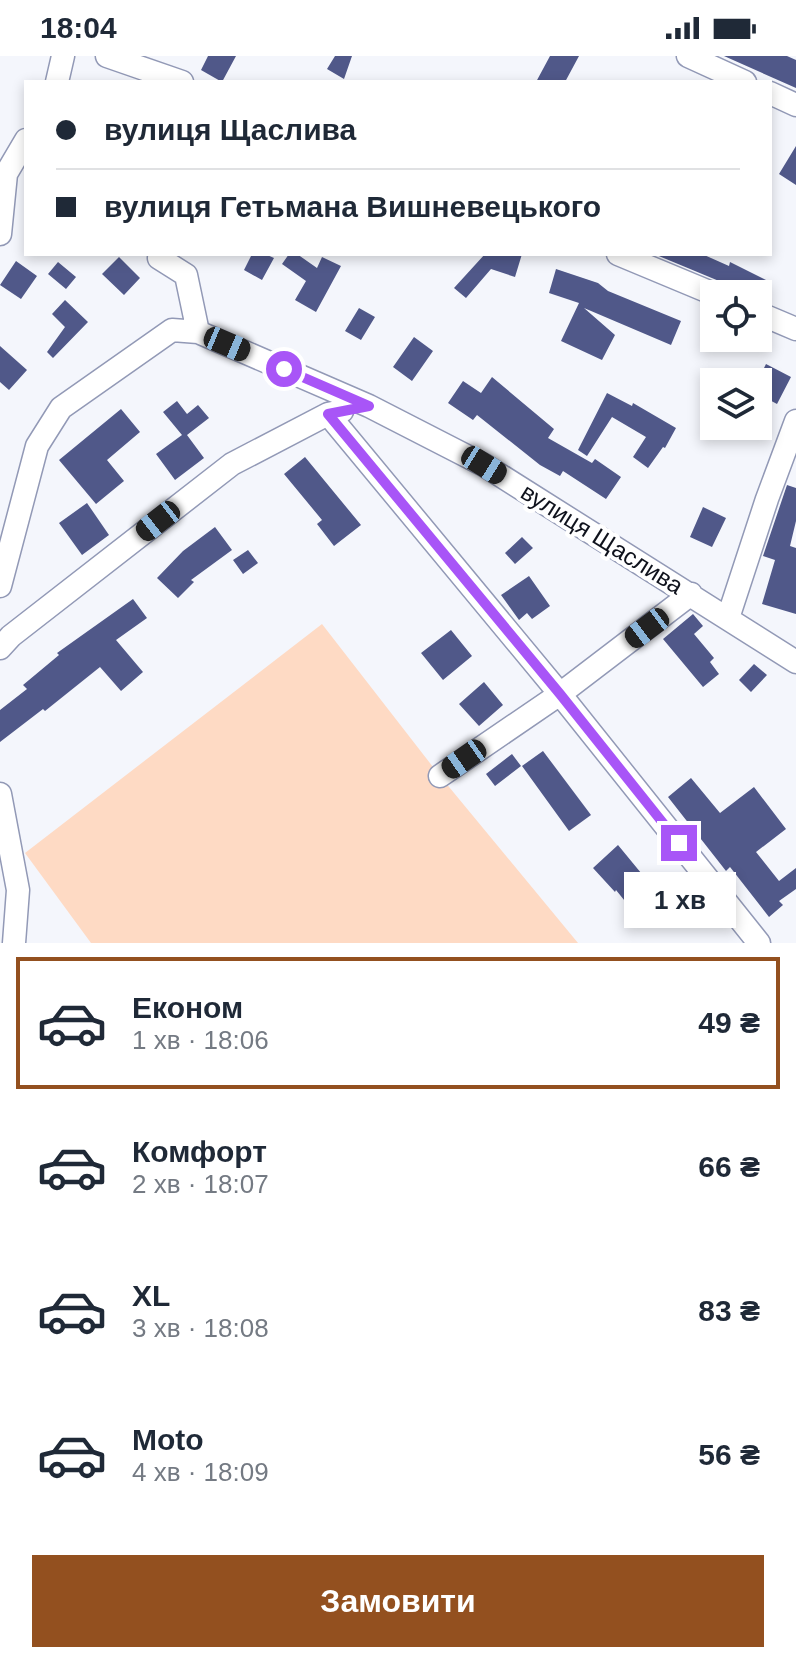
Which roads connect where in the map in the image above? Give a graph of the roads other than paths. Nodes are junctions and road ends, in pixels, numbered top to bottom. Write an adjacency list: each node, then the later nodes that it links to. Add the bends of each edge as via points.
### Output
1 (63, 56): 4 (street)
2 (107, 56): 5 (street)
3 (688, 56): 6 (street)
4 (57, 80)
5 (176, 80)
6 (741, 80)
7 (772, 94): 8 (street)
8 (796, 105)
9 (24, 143): 10 (street, via 6,174)
10 (0, 234)
11 (623, 256): 13 (street)
12 (159, 258): 16 (street, via 186,275)
13 (700, 288)
14 (772, 319): 15 (street)
15 (796, 329)
16 (198, 332): 17 (street, вулиця Щаслива); 20 (street, via 172,330 61,408 37,446)
17 (369, 406): 18 (street); 21 (street, вулиця Щаслива, via 484,465)
18 (328, 414): 23 (street, via 232,464); 25 (street)
19 (796, 421): 22 (street)
20 (0, 586)
21 (691, 594): 22 (street, вулиця Щаслива); 25 (street)
22 (728, 618): 24 (street, вулиця Щаслива)
23 (0, 648)
24 (796, 662)
25 (560, 694): 26 (street); 29 (street)
26 (440, 776)
27 (0, 794): 28 (street, via 18,890)
28 (14, 943)
29 (759, 943)

